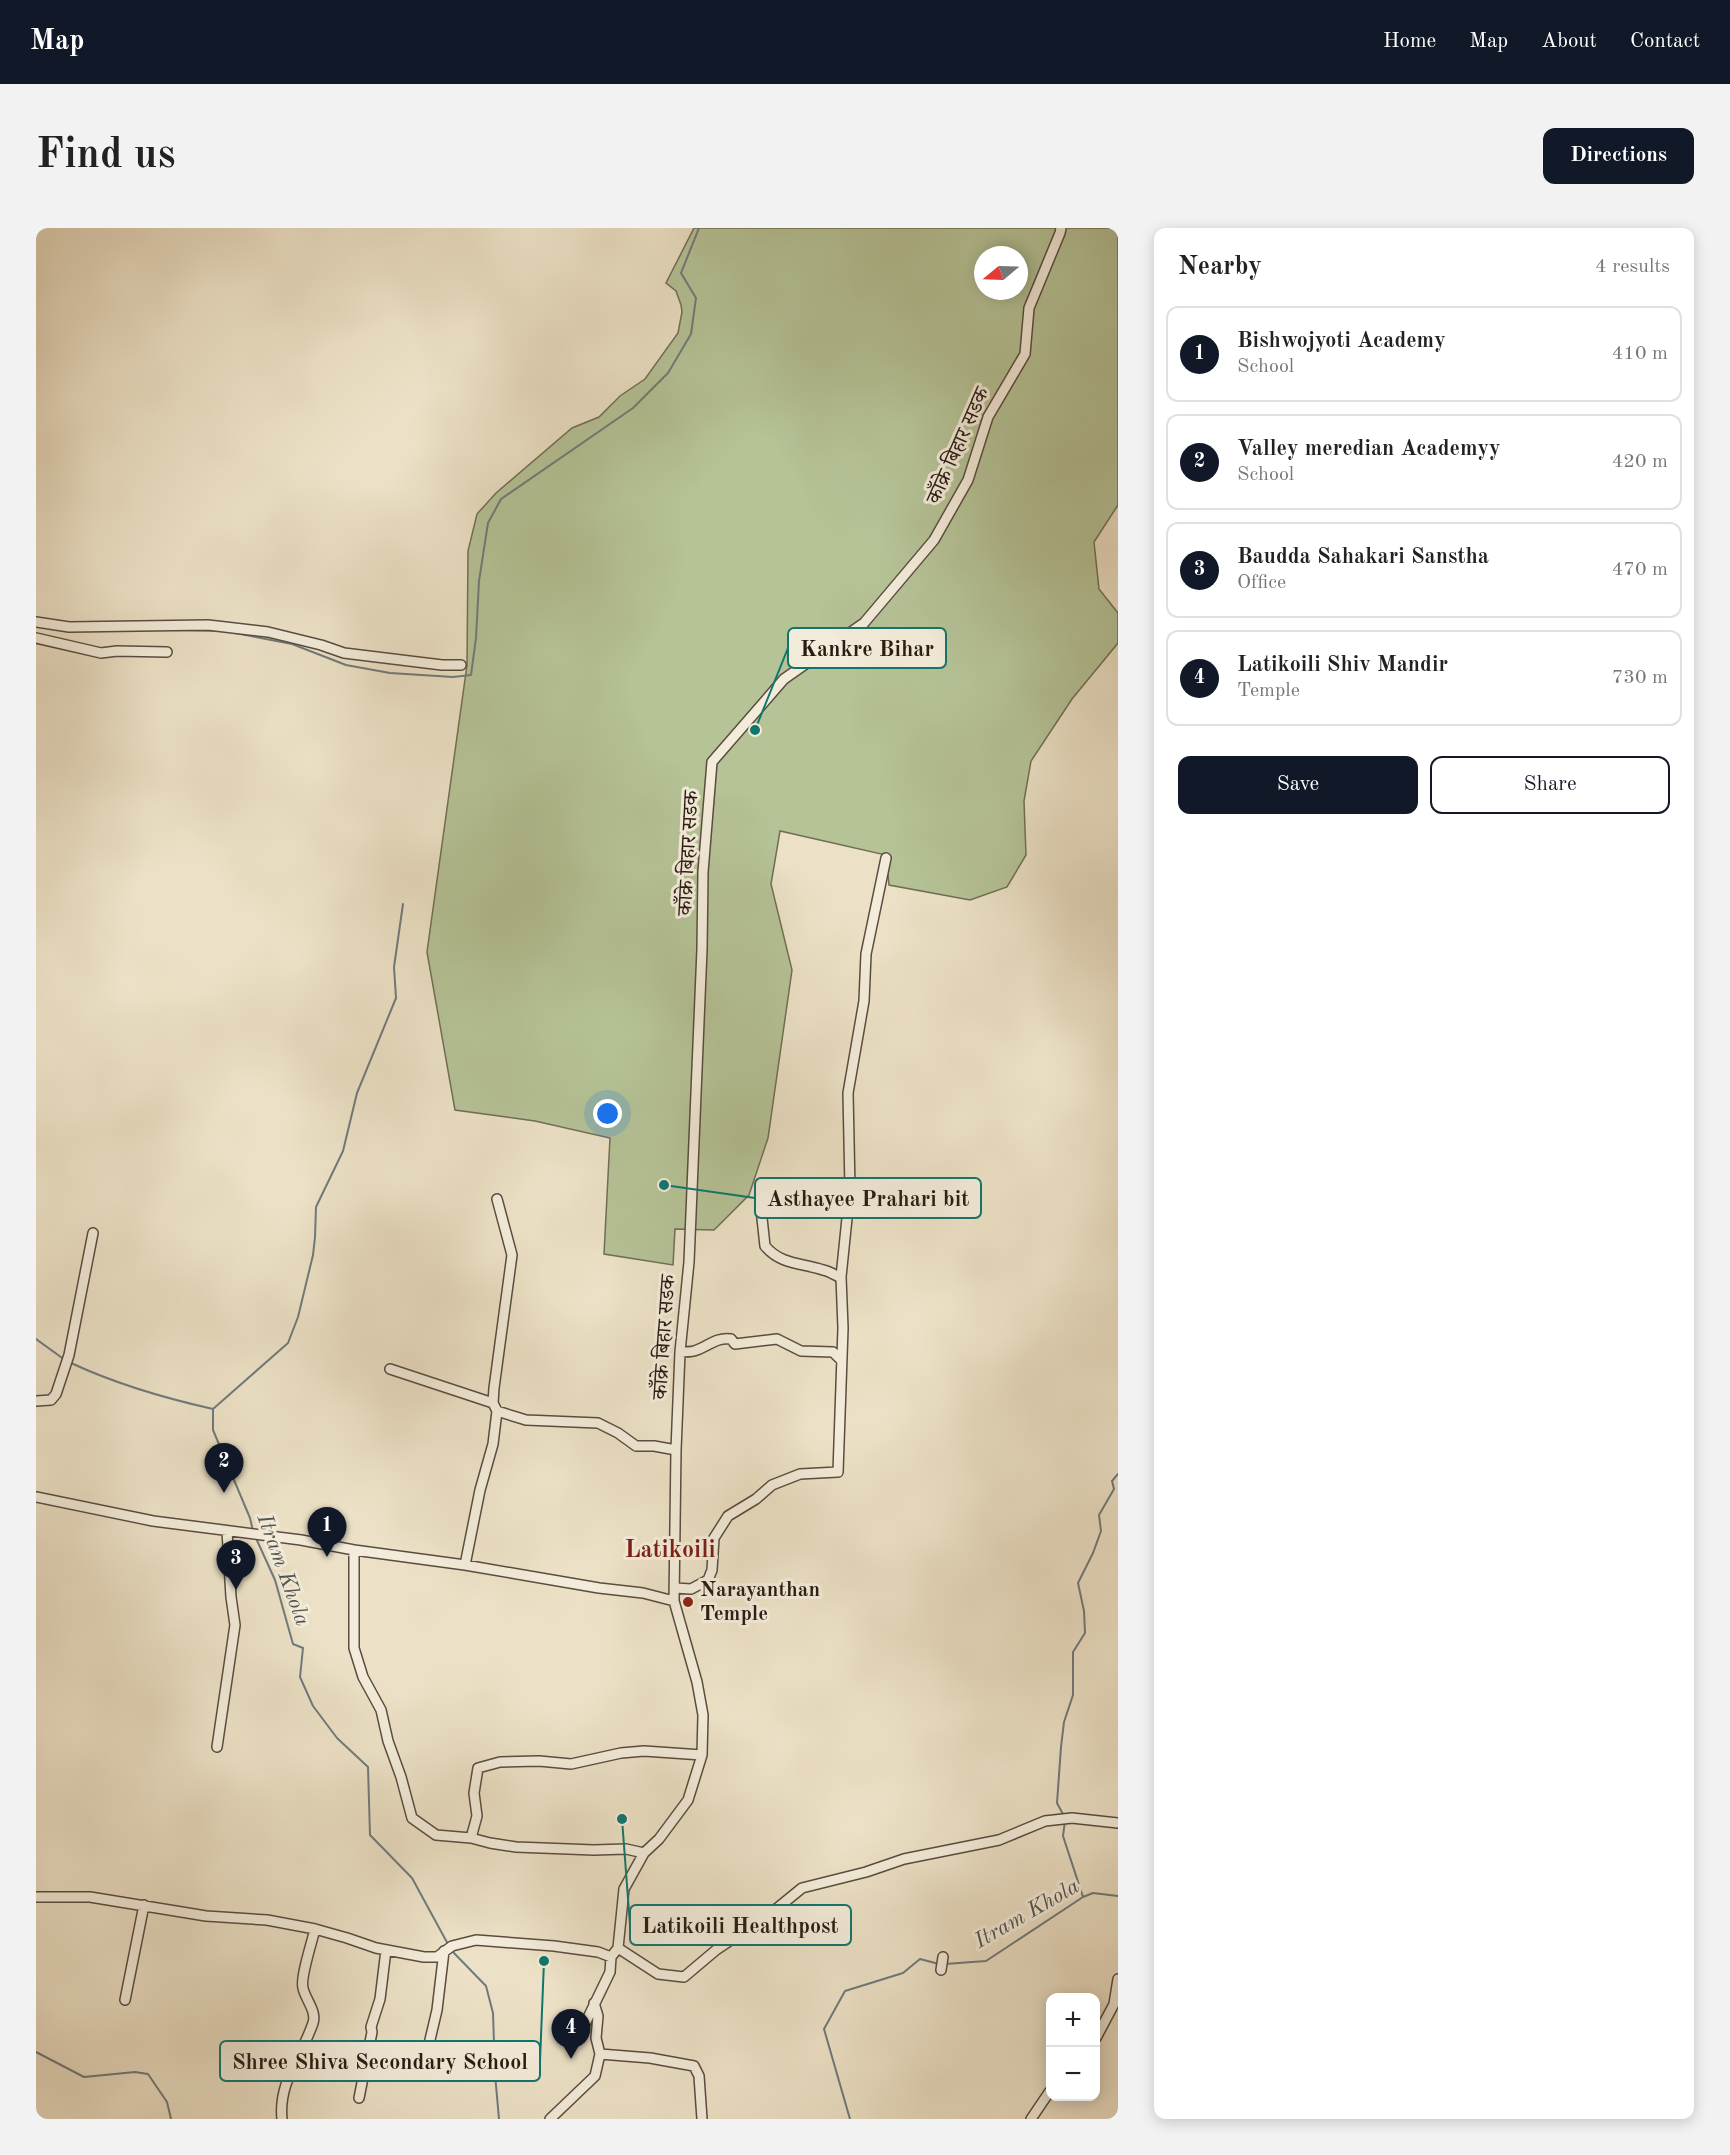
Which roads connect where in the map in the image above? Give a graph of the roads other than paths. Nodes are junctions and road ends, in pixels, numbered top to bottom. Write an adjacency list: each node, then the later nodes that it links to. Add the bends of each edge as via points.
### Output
1 (1061, 228): 11 (street, काँक्रे बिहार सडक, via 1029,308 1025,354 988,417 968,480 934,540 864,623 784,679 712,762 703,872 689,1262)
2 (36, 622): 5 (street, via 69,627 208,625 268,632 344,653)
3 (36, 638): 4 (street, via 101,653)
4 (167, 652)
5 (461, 665)
6 (886, 858): 8 (street, via 866,954 864,1001 848,1093)
7 (497, 1199): 15 (street, via 512,1255)
8 (849, 1201): 10 (street); 10 (street, via 832,1204 778,1196 761,1209 768,1250 795,1264 823,1269)
9 (93, 1233): 14 (street, via 66,1366 51,1400)
10 (841, 1278): 12 (street)
11 (680, 1352): 12 (street, via 724,1338 735,1344 777,1339 801,1351 833,1352); 16 (street, काँक्रे बिहार सडक)
12 (841, 1360): 21 (street, via 838,1472 801,1474 772,1485 728,1516 714,1538 708,1581 691,1589)
13 (390, 1369): 15 (street)
14 (36, 1401)
15 (495, 1407): 16 (street, via 526,1420 598,1423 636,1446); 20 (street, via 493,1444)
16 (676, 1450): 21 (street, काँक्रे बिहार सडक)
17 (36, 1497): 18 (street, via 153,1521)
18 (227, 1531): 19 (street); 23 (street, via 235,1625)
19 (354, 1550): 20 (street); 26 (street, via 354,1648 363,1677 381,1710 412,1818 436,1835)
20 (465, 1565): 22 (street)
21 (675, 1588): 22 (street, काँक्रे बिहार सडक)
22 (674, 1601): 24 (street, via 697,1682 703,1715)
23 (217, 1747)
24 (702, 1755): 26 (street, via 644,1751 572,1764 500,1762 478,1768 474,1793 477,1816); 27 (street, via 688,1800)
25 (1118, 1823): 32 (street, via 1057,1819 999,1840 904,1859 802,1888 684,1977 658,1974)
26 (471, 1838): 27 (street, via 516,1847 626,1849)
27 (644, 1853): 32 (street, via 624,1889)
28 (36, 1897): 29 (street, via 90,1897)
29 (144, 1905): 30 (street); 38 (street)
30 (315, 1929): 33 (street); 46 (street, via 302,1985 314,2020 287,2079 281,2102)
31 (448, 1948): 33 (street, via 432,1958); 34 (street, via 476,1940 554,1946); 42 (street)
32 (618, 1948): 34 (street)
33 (386, 1950): 45 (street)
34 (611, 1957): 39 (street, via 610,1972)
35 (943, 1957): 36 (street)
36 (941, 1970)
37 (1118, 1979): 41 (street, via 1114,2004)
38 (125, 2000)
39 (594, 2002): 40 (street); 43 (street)
40 (583, 2028)
41 (1100, 2029)
42 (429, 2044)
43 (600, 2054): 47 (street, via 595,2076); 48 (street, via 694,2066 699,2076)
44 (1046, 2097): 49 (street)
45 (359, 2098)
46 (282, 2119)
47 (550, 2119)
48 (702, 2119)
49 (1031, 2119)

